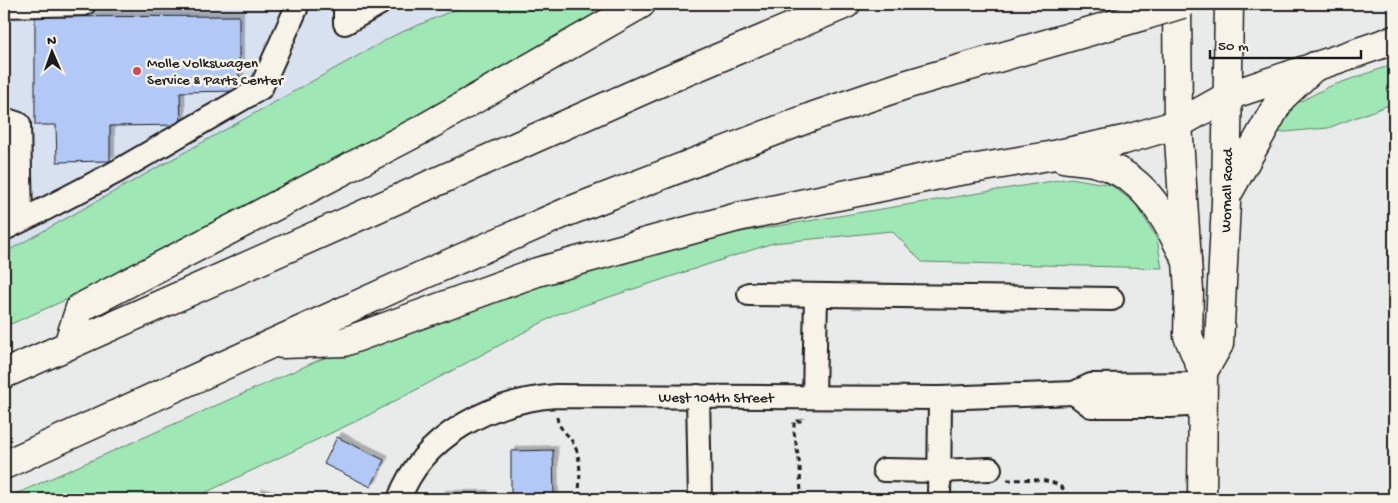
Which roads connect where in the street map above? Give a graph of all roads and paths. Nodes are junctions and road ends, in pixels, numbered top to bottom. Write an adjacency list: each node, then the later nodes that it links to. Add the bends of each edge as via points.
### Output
1 (84, 4): 9 (street)
2 (296, 4): 18 (street, via 261,88 116,172)
3 (379, 4): 10 (street)
4 (641, 4): 24 (main road, via 419,131 80,308)
5 (846, 4): 24 (main road)
6 (1177, 4): 15 (main road, Wornall Road)
7 (1182, 4): 23 (main road, bridge, via 917,82 814,116 567,212)
8 (1229, 4): 13 (main road, Wornall Road)
9 (4, 6)
10 (345, 14)
11 (1394, 40): 12 (main road)
12 (1315, 66): 13 (main road); 17 (main road, via 1281,98)
13 (1228, 96): 15 (main road); 17 (main road, Wornall Road)
14 (4, 118): 18 (street, via 19,124)
15 (1178, 124): 16 (main road, via 1124,140); 19 (main road, Wornall Road)
16 (1049, 156): 19 (main road, via 1098,163 1144,189 1160,209); 23 (main road, via 938,175 728,219 537,272 344,342)
17 (1226, 197): 26 (main road, Wornall Road, via 1219,344)
18 (12, 224)
19 (1187, 261): 26 (main road, Wornall Road, via 1188,336)
20 (749, 294): 21 (street)
21 (816, 295): 22 (street); 29 (street)
22 (1112, 299)
23 (271, 344): 31 (main road)
24 (68, 345): 25 (main road)
25 (4, 374)
26 (1203, 386): 30 (street, West 104th Street, via 1171,406 1091,406 1074,393); 41 (main road, Wornall Road)
27 (556, 396): 28 (street, West 104th Street); 35 (street, West 104th Street, via 512,402 454,430 429,451 411,475); 36 (path, via 557,422 578,453)
28 (698, 396): 29 (street, West 104th Street); 37 (street)
29 (808, 397): 30 (street, West 104th Street); 38 (path, via 803,421 794,421)
30 (940, 398): 33 (street)
31 (4, 464)
32 (884, 470): 33 (street)
33 (939, 471): 34 (street); 39 (street)
34 (997, 474): 40 (path, via 1045,480 1060,486)
35 (399, 499)
36 (579, 499)
37 (700, 499)
38 (801, 499)
39 (939, 499)
40 (1067, 499)
41 (1202, 499)

